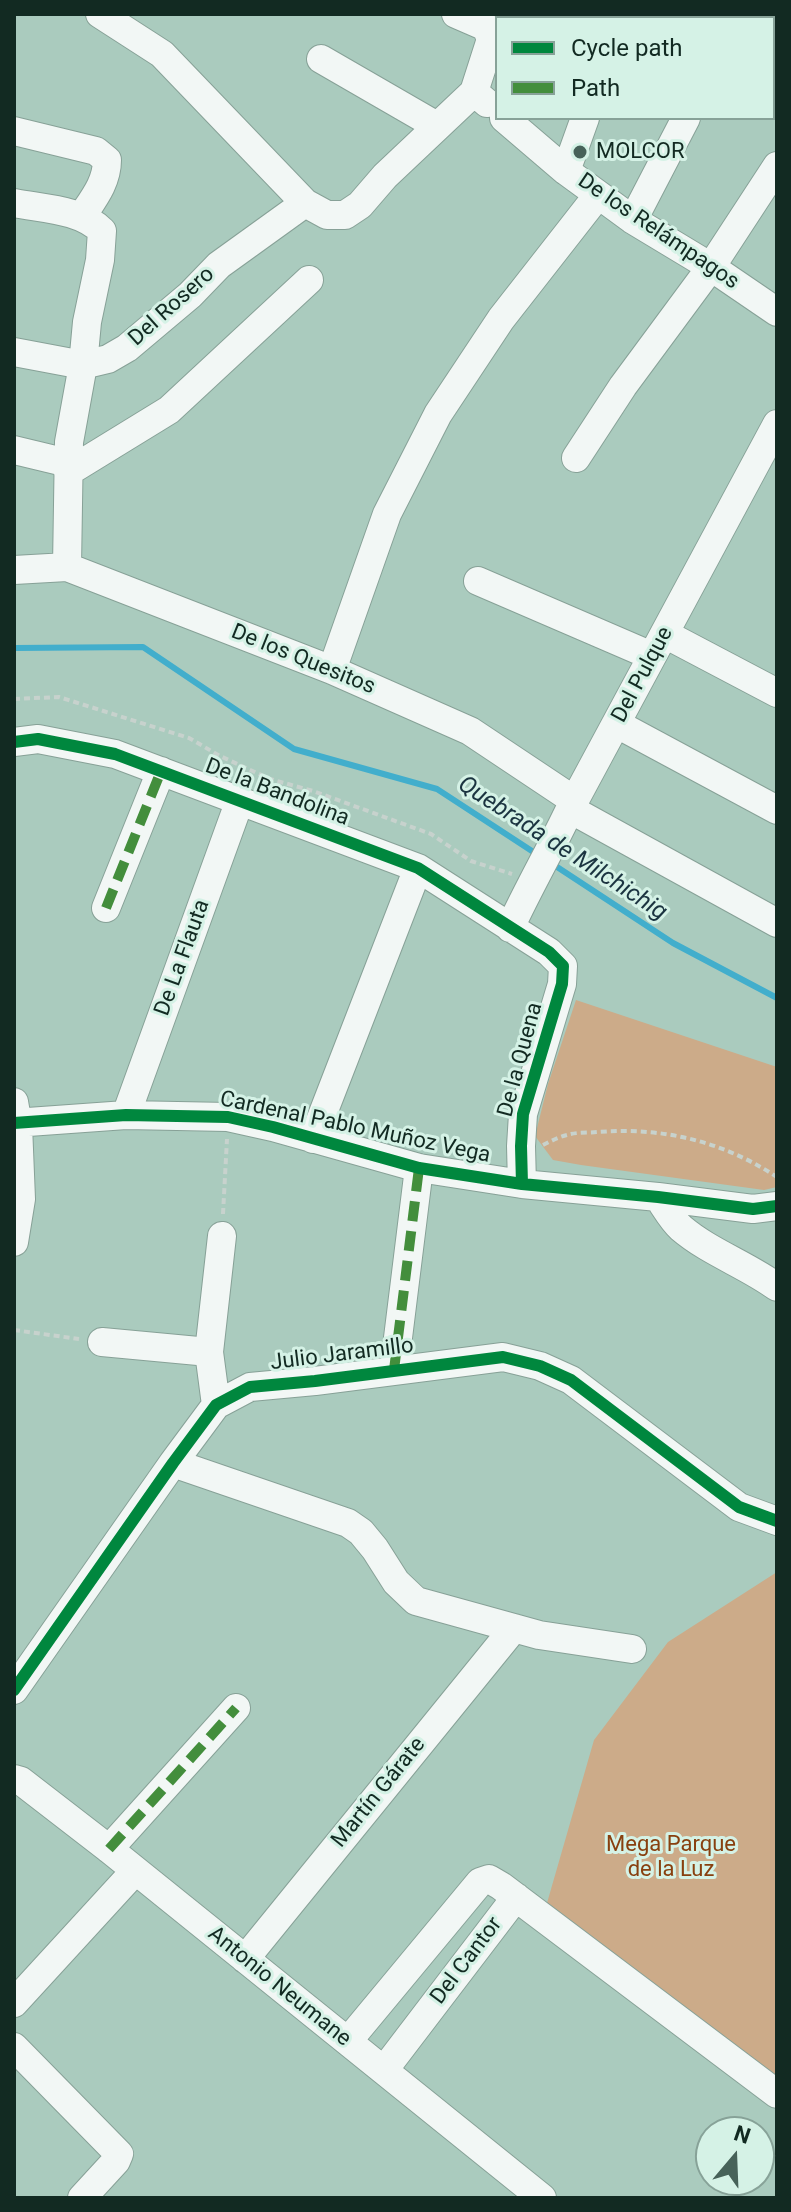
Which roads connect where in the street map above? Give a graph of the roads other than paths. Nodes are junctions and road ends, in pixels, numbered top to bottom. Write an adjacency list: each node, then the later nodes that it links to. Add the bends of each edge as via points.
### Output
1 (100, 14): 15 (street, via 162,54)
2 (456, 14): 4 (street, via 486,27 491,39)
3 (321, 59): 9 (street)
4 (474, 92): 5 (street); 9 (street)
5 (495, 110)
6 (506, 120): 12 (street, De los Relámpagos)
7 (584, 120): 12 (street)
8 (685, 120): 17 (street)
9 (437, 126): 15 (street, via 345,215 327,215)
10 (14, 131): 16 (street, via 96,151 107,160 107,173)
11 (777, 166): 18 (street)
12 (566, 171): 13 (street, De los Relámpagos)
13 (598, 195): 17 (street, De los Relámpagos); 31 (street, via 501,319 438,414 387,514)
14 (14, 203): 16 (street)
15 (305, 203): 22 (street, Del Rosero, via 219,265 127,348)
16 (82, 216): 22 (street, via 102,231)
17 (633, 220): 18 (street, De los Relámpagos)
18 (711, 267): 20 (street, De los Relámpagos); 25 (street)
19 (309, 280): 26 (street, via 169,410)
20 (777, 312)
21 (14, 352): 22 (street)
22 (83, 365): 26 (street)
23 (774, 437): 30 (street, Del Pulque)
24 (14, 450): 26 (street)
25 (576, 458)
26 (68, 468): 27 (street)
27 (67, 567): 28 (street, De los Quesitos); 31 (street, De los Quesitos)
28 (14, 570)
29 (478, 581): 30 (street)
30 (658, 645): 32 (street); 33 (street, Del Pulque)
31 (332, 670): 37 (street, De los Quesitos, via 470,731)
32 (777, 693)
33 (617, 724): 37 (street, Del Pulque); 38 (street)
34 (14, 742): 35 (street, De la Bandolina, via 38,739 115,754)
35 (161, 771): 36 (street, De la Bandolina); 40 (street)
36 (240, 800): 39 (street, De la Bandolina); 44 (street, De La Flauta)
37 (572, 805): 41 (street, De los Quesitos); 42 (street, Del Pulque)
38 (777, 810)
39 (418, 868): 42 (street, De la Bandolina); 46 (street)
40 (106, 908)
41 (777, 923)
42 (510, 928): 43 (street, De la Bandolina)
43 (549, 952): 48 (street, De la Quena, via 563,966 562,984 523,1114)
44 (126, 1115): 45 (street, Cardenal Pablo Muñoz Vega); 46 (street, Cardenal Pablo Muñoz Vega, via 228,1117)
45 (15, 1117): 52 (street, via 21,1199)
46 (313, 1139): 47 (street, Cardenal Pablo Muñoz Vega)
47 (419, 1168): 48 (street, Cardenal Pablo Muñoz Vega); 56 (street)
48 (522, 1184): 49 (street, Cardenal Pablo Muñoz Vega)
49 (658, 1197): 50 (street, Cardenal Pablo Muñoz Vega, via 753,1209); 53 (street, via 678,1226)
50 (777, 1206)
51 (222, 1236): 55 (street)
52 (14, 1242)
53 (777, 1287)
54 (102, 1342): 55 (street)
55 (209, 1352): 57 (street)
56 (394, 1370): 57 (street, Julio Jaramillo, via 250,1387); 59 (street, Julio Jaramillo, via 503,1357 540,1366 571,1380 739,1507)
57 (216, 1405): 58 (street, Julio Jaramillo)
58 (173, 1463): 60 (street, via 348,1523 416,1601); 62 (street, Julio Jaramillo)
59 (777, 1521)
60 (514, 1628): 61 (street); 68 (street, Martín Gárate)
61 (632, 1649)
62 (14, 1690)
63 (236, 1708): 65 (street)
64 (14, 1779): 65 (street, Antonio Neumane)
65 (109, 1849): 66 (street, Antonio Neumane)
66 (135, 1871): 68 (street, Antonio Neumane); 69 (street)
67 (516, 1897): 70 (street, Del Cantor, via 495,1881 480,1882); 72 (street, Del Cantor); 73 (street)
68 (245, 1959): 70 (street, Antonio Neumane)
69 (14, 2003)
70 (348, 2041): 72 (street, Antonio Neumane)
71 (14, 2047): 74 (street, via 119,2154)
72 (384, 2070): 75 (street, Antonio Neumane)
73 (777, 2094)
74 (82, 2198)
75 (542, 2198)

